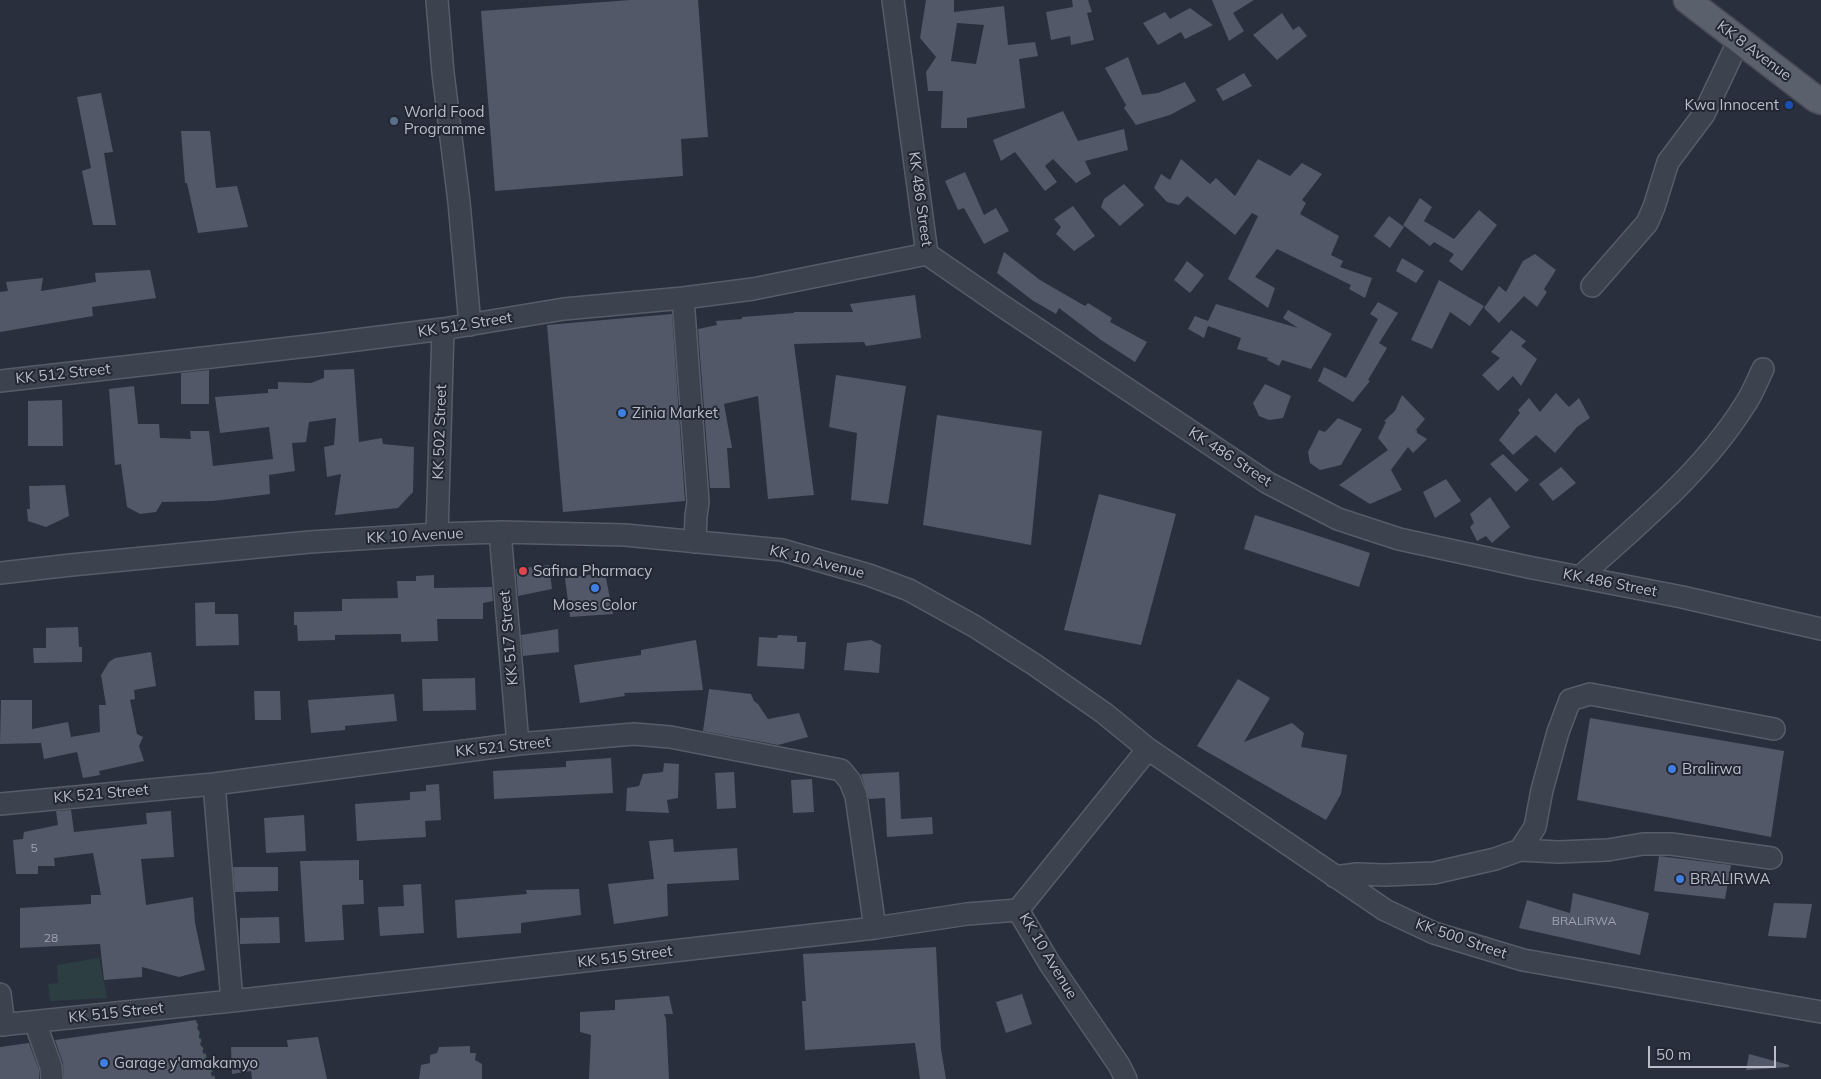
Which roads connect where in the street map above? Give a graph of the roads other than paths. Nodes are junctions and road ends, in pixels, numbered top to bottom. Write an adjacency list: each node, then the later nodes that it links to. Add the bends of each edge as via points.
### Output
1 (437, 0): 9 (street)
2 (893, 0): 6 (street, KK 486 Street)
3 (1687, 0): 4 (main road, KK 8 Avenue)
4 (1739, 40): 5 (main road, KK 8 Avenue); 7 (street, via 1704,114 1668,162 1647,223)
5 (1819, 101)
6 (927, 254): 8 (street, KK 512 Street, via 753,289); 17 (street, KK 486 Street, via 1268,482 1338,519 1399,539)
7 (1592, 286)
8 (683, 298): 9 (street, KK 512 Street, via 564,309); 15 (street, via 698,502)
9 (470, 325): 10 (street, KK 512 Street)
10 (443, 329): 12 (street, KK 512 Street); 14 (street, KK 502 Street)
11 (1764, 369): 17 (street, via 1745,406 1688,477)
12 (0, 381)
13 (500, 532): 14 (street, KK 10 Avenue); 15 (street, KK 10 Avenue, via 625,535); 20 (street, KK 517 Street)
14 (437, 534): 16 (street, KK 10 Avenue, via 310,542)
15 (695, 542): 21 (street, KK 10 Avenue, via 782,550 910,590 1035,665 1104,713)
16 (0, 573)
17 (1580, 577): 18 (street, KK 486 Street)
18 (1821, 629)
19 (1774, 729): 24 (street, via 1590,694 1570,700 1542,790 1535,827)
20 (518, 744): 22 (street, KK 521 Street); 28 (street, KK 521 Street, via 634,734 670,737 841,770 856,796)
21 (1148, 749): 26 (street, KK 500 Street); 27 (street, KK 10 Avenue)
22 (214, 784): 23 (street, KK 521 Street); 30 (street)
23 (0, 804)
24 (1520, 850): 25 (street, via 1558,852 1671,844); 26 (street, via 1434,873)
25 (1771, 858)
26 (1336, 877): 31 (street, KK 500 Street, via 1385,910 1434,933 1523,960)
27 (1018, 910): 28 (street, KK 515 Street); 35 (street, KK 10 Avenue)
28 (875, 928): 30 (street, KK 515 Street)
29 (0, 994): 33 (street)
30 (232, 1002): 32 (street, KK 515 Street)
31 (1821, 1012)
32 (35, 1022): 33 (street, KK 515 Street); 34 (street)
33 (2, 1025)
34 (52, 1079)
35 (1126, 1079)

